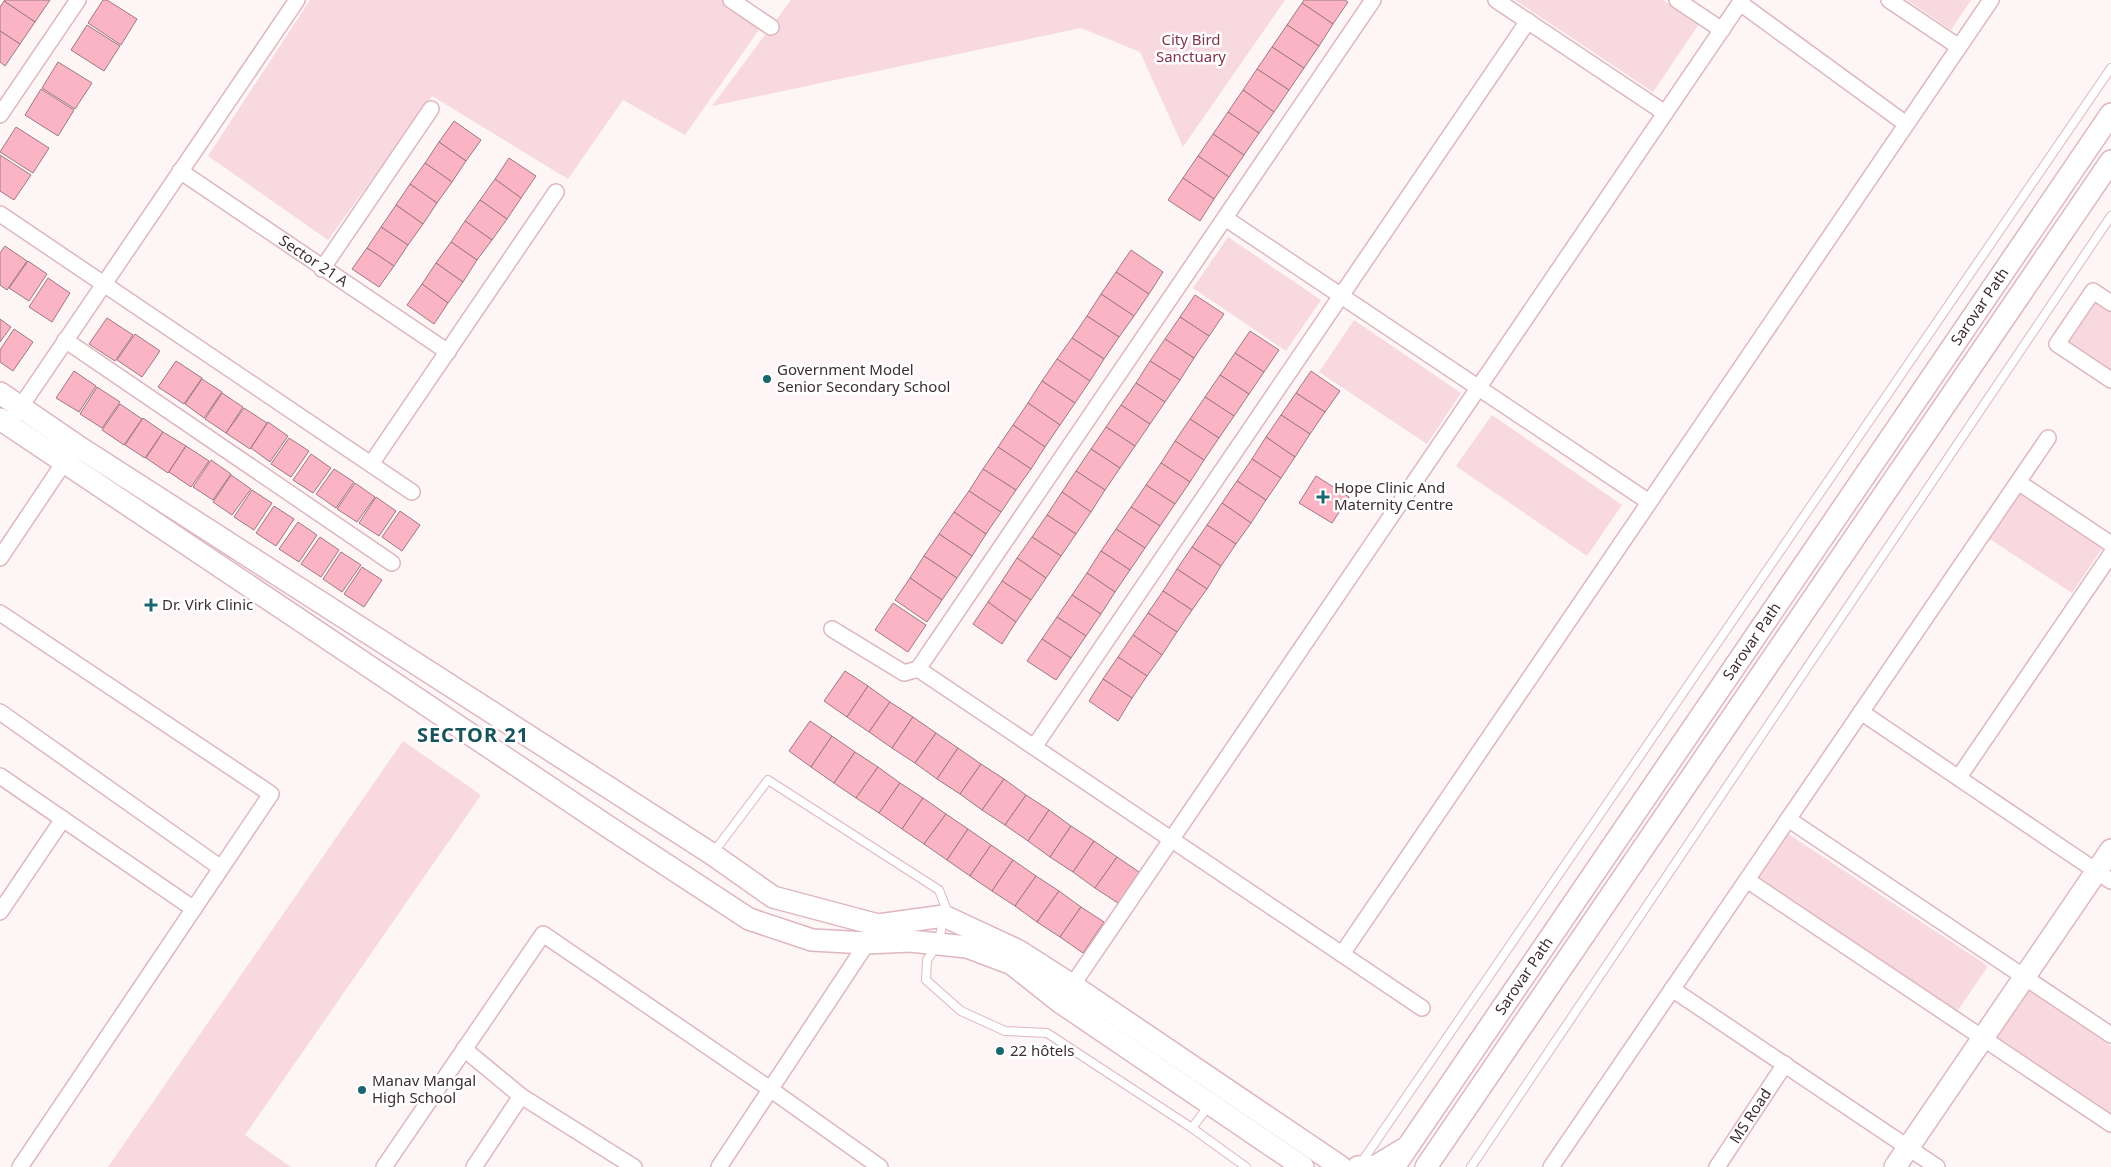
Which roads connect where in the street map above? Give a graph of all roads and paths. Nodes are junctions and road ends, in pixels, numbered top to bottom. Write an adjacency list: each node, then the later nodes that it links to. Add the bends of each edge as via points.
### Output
1 (78, 0): 18 (street)
2 (297, 0): 21 (street)
3 (731, 0): 11 (street)
4 (1373, 0): 25 (street)
5 (1496, 0): 10 (street)
6 (1677, 0): 12 (street)
7 (1889, 0): 13 (street)
8 (1991, 0): 13 (street)
9 (1741, 2): 12 (street); 19 (street)
10 (1528, 21): 16 (street); 28 (street)
11 (771, 27)
12 (1722, 30): 16 (street)
13 (1959, 47): 19 (street)
14 (2111, 68): 95 (lane)
15 (431, 109): 26 (street)
16 (1665, 113): 33 (street)
17 (2111, 114): 83 (street, Sarovar Path)
18 (0, 115)
19 (1906, 124): 42 (street)
20 (2111, 161): 97 (street, Sarovar Path)
21 (180, 171): 26 (street, Sector 21 A); 27 (street)
22 (556, 192): 31 (street)
23 (0, 214): 27 (street)
24 (2111, 216): 98 (lane)
25 (1225, 218): 28 (street); 49 (street)
26 (322, 269): 31 (street, Sector 21 A)
27 (104, 284): 30 (street); 39 (street)
28 (1341, 295): 33 (street); 52 (street)
29 (2111, 303): 32 (street, via 2093,291 2057,344)
30 (65, 340): 35 (street); 46 (street)
31 (448, 352): 39 (street)
32 (2111, 380)
33 (1478, 387): 42 (street); 57 (street)
34 (0, 393): 35 (street)
35 (20, 406): 36 (street); 38 (street)
36 (4, 422): 38 (street)
37 (2048, 438): 40 (street)
38 (70, 454): 45 (street); 59 (street); 67 (street, via 657,860 750,919 812,940)
39 (371, 464): 41 (street)
40 (2018, 482): 43 (street); 51 (street)
41 (412, 492)
42 (1650, 502): 69 (street)
43 (2111, 544)
44 (2111, 554): 54 (street)
45 (0, 558)
46 (392, 563)
47 (0, 613): 60 (street, via 271,794)
48 (832, 629): 49 (street, via 904,673)
49 (918, 670): 52 (street)
50 (0, 712): 60 (street)
51 (1861, 712): 54 (street); 56 (street)
52 (1034, 747): 57 (street)
53 (0, 776): 55 (street)
54 (1959, 777): 61 (street)
55 (63, 819): 63 (street); 64 (street)
56 (1788, 819): 62 (street); 70 (street)
57 (1171, 839): 69 (street); 72 (street)
58 (2111, 850): 61 (street)
59 (712, 854): 65 (lane, via 768,780 939,890 946,908); 66 (street, via 773,897)
60 (221, 868): 63 (street)
61 (2104, 876): 70 (street)
62 (1747, 880): 71 (street); 75 (street)
63 (194, 909): 87 (street)
64 (0, 912)
65 (944, 916): 66 (street); 68 (lane); 72 (street, via 1019,952)
66 (878, 925): 67 (street)
67 (866, 944): 68 (street, via 910,940); 78 (street)
68 (938, 944): 72 (street, via 967,947 1012,964); 82 (lane, via 927,960 926,980 961,1011 1005,1031 1047,1033)
69 (1342, 954): 73 (street)
70 (2024, 977): 74 (street); 75 (street)
71 (1672, 989): 77 (street); 99 (street)
72 (1066, 993): 80 (street)
73 (1422, 1008)
74 (2111, 1035)
75 (1982, 1038): 81 (street); 84 (street)
76 (464, 1049): 78 (street, via 543,934); 79 (street); 88 (street)
77 (1785, 1064): 84 (street); 100 (street, MS Road)
78 (770, 1089): 91 (street); 92 (street)
79 (522, 1096): 85 (street); 89 (street)
80 (1217, 1096): 82 (lane); 86 (street); 94 (street)
81 (2111, 1124)
82 (1192, 1128): 93 (lane)
83 (1406, 1148): 95 (street, via 1376,1166); 96 (street, Sarovar Path)
84 (1908, 1148): 101 (street); 102 (street)
85 (610, 1161): 90 (street)
86 (1338, 1166)
87 (20, 1167)
88 (384, 1167)
89 (474, 1167)
90 (634, 1167)
91 (719, 1167)
92 (880, 1167)
93 (1246, 1167)
94 (1303, 1167)
95 (1359, 1167)
96 (1394, 1167)
97 (1426, 1167)
98 (1471, 1167)
99 (1551, 1167)
100 (1717, 1167)
101 (1895, 1167)
102 (1937, 1167)

